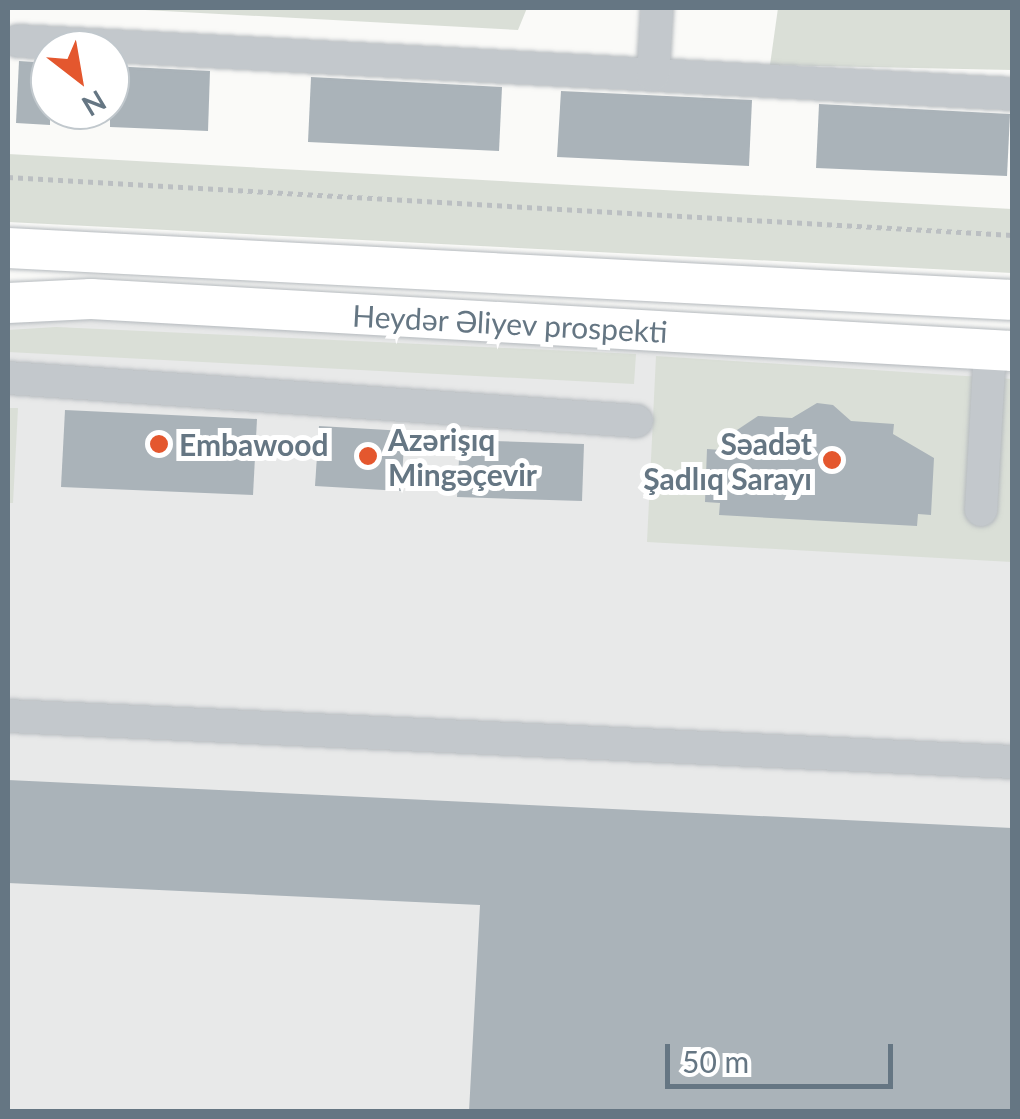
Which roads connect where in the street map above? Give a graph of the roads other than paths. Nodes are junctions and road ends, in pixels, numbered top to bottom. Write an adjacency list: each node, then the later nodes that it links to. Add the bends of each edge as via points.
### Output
1 (657, 8): 3 (lane)
2 (18, 41): 3 (lane)
3 (653, 75): 4 (lane)
4 (1012, 94)
5 (8, 248): 6 (main road, Heydər Əliyev prospekti)
6 (1012, 300)
7 (8, 304): 8 (main road, Heydər Əliyev prospekti, via 91,299)
8 (1001, 351): 11 (lane)
9 (8, 378): 10 (lane)
10 (637, 421)
11 (981, 510)
12 (8, 716): 13 (lane)
13 (1012, 762)

